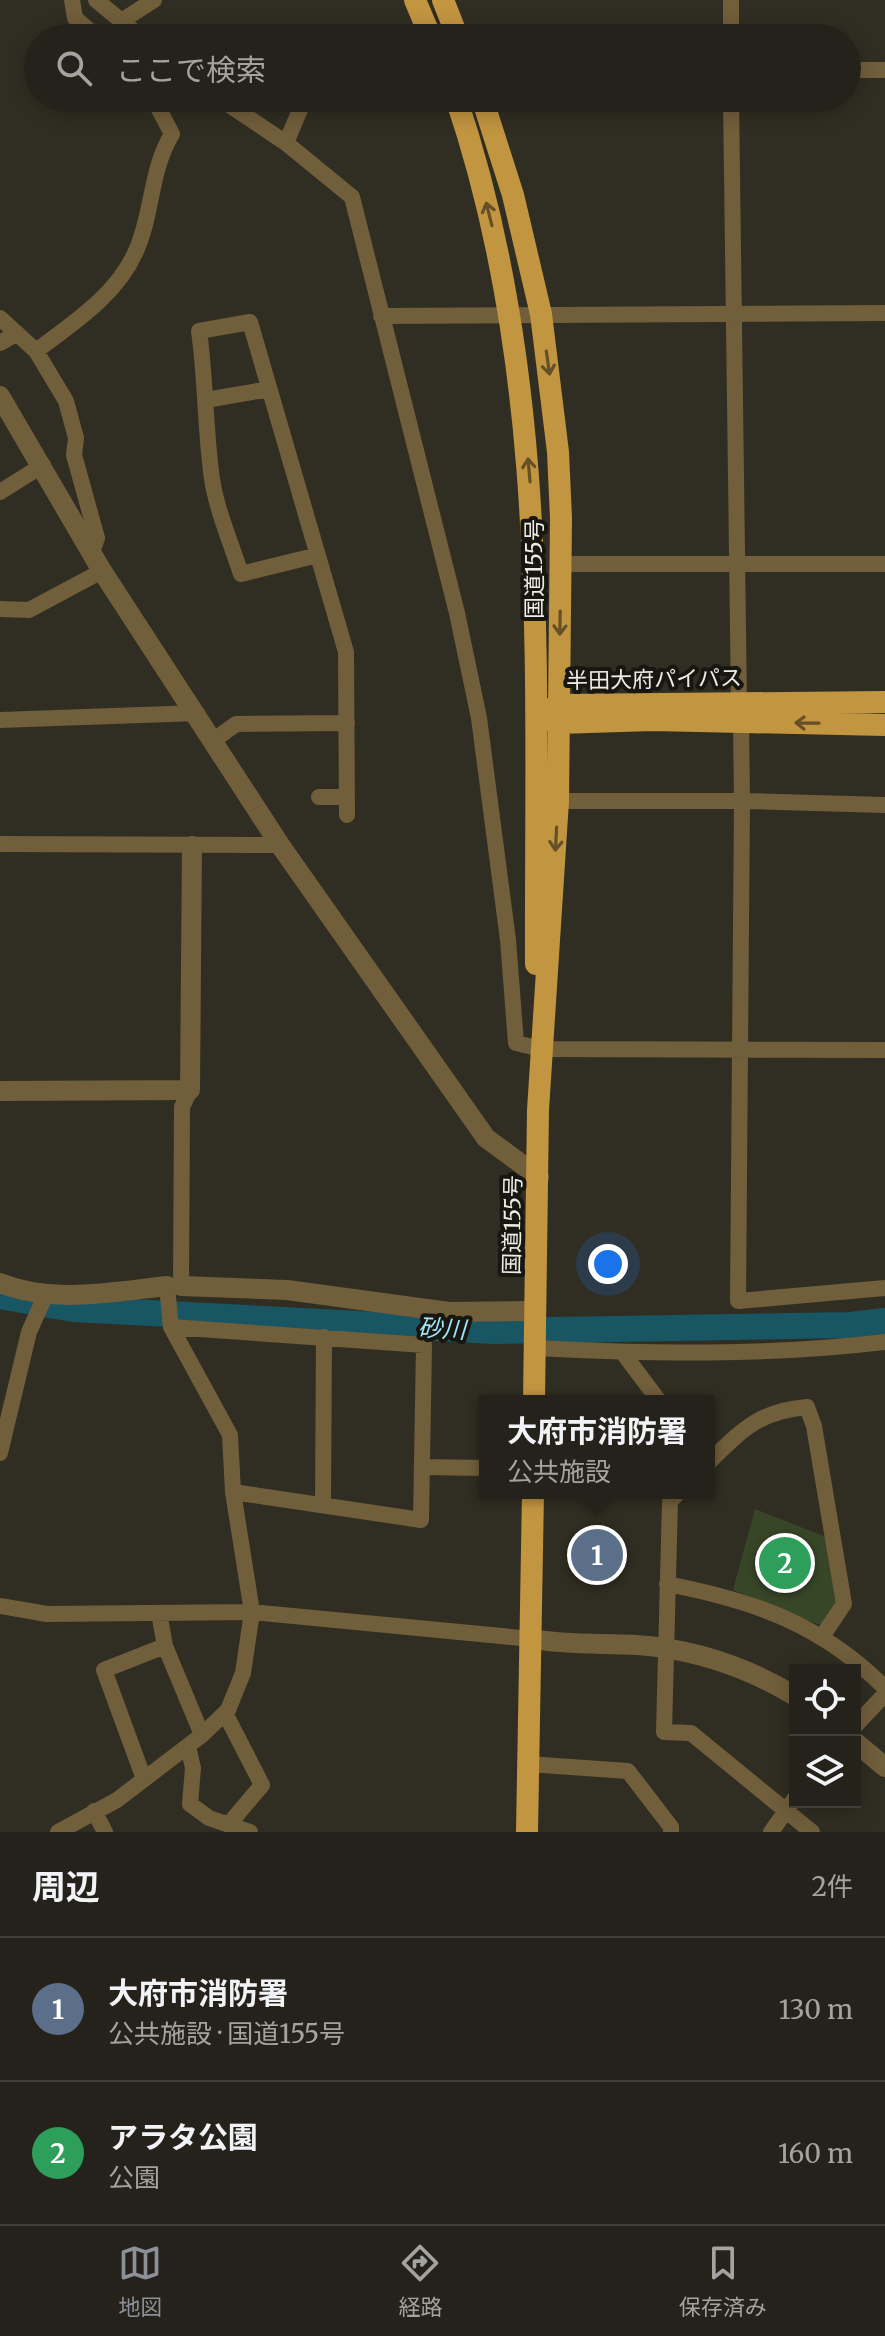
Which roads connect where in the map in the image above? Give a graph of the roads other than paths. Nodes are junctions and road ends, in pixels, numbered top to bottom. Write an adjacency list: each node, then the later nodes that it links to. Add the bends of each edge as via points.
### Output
1 (72, 0): 8 (street, via 75,18)
2 (96, 0): 7 (street)
3 (154, 0): 7 (street)
4 (415, 0): 10 (highway)
5 (443, 0): 11 (highway)
6 (731, 0): 12 (street)
7 (123, 20): 9 (street)
8 (82, 24)
9 (127, 24)
10 (425, 24)
11 (452, 24)
12 (731, 24)
13 (861, 70): 14 (street)
14 (885, 70)
15 (160, 112): 30 (street, via 172,134 158,157 136,252 99,303)
16 (240, 112): 21 (street)
17 (299, 112): 21 (street)
18 (461, 112): 23 (highway, 国道155号, one-way to 18, via 475,153)
19 (487, 112): 24 (highway, 国道155号)
20 (731, 112): 25 (street)
21 (286, 143): 26 (street, via 352,197)
22 (885, 313): 25 (street)
23 (510, 314): 24 (street); 26 (street); 47 (highway, 国道155号, one-way to 23, via 532,499)
24 (541, 314): 25 (street); 39 (highway, 国道155号, one-way to 39, via 558,452)
25 (735, 314): 38 (street)
26 (381, 316): 61 (street, via 479,718 516,1043)
27 (0, 318): 28 (street)
28 (17, 333): 29 (street); 30 (street)
29 (0, 343)
30 (36, 351): 36 (street, via 66,401 76,438 74,455 97,538)
31 (269, 389): 33 (street); 33 (street, via 250,322 199,331); 37 (street)
32 (0, 396): 34 (street)
33 (206, 400): 37 (street, via 213,483 241,574)
34 (43, 465): 35 (street); 36 (street)
35 (0, 492)
36 (92, 552): 41 (street)
37 (318, 555): 49 (street, via 346,652)
38 (736, 563): 39 (street); 40 (street); 45 (street)
39 (562, 564): 46 (highway, 国道155号, one-way to 46)
40 (885, 564)
41 (102, 571): 42 (street, via 29,610); 44 (street)
42 (0, 609)
43 (885, 702): 45 (highway, 半田大府パイパス)
44 (197, 713): 48 (street); 51 (street)
45 (740, 713): 46 (highway, 半田大府パイパス); 50 (highway, 半田大府パイパス, one-way to 45); 55 (street)
46 (558, 714): 47 (highway, 半田大府パイパス); 54 (highway, 国道155号)
47 (536, 716): 61 (highway, 国道155号, via 536,1005)
48 (0, 720)
49 (347, 723): 51 (street, via 236,724); 53 (street)
50 (885, 725)
51 (214, 740): 59 (street)
52 (319, 797): 53 (street)
53 (347, 797): 57 (street)
54 (558, 801): 55 (street); 61 (highway, 国道155号, one-way to 61)
55 (742, 801): 56 (street); 62 (street)
56 (885, 805)
57 (347, 815)
58 (0, 844): 60 (street)
59 (280, 845): 60 (street); 66 (street, via 486,1138)
60 (192, 846): 64 (street)
61 (541, 1049): 62 (street); 66 (highway, 国道155号)
62 (737, 1050): 63 (street); 69 (street, via 738,1301)
63 (885, 1050)
64 (190, 1090): 65 (street); 68 (street, via 182,1107)
65 (0, 1091)
66 (539, 1177): 71 (highway, 国道155号)
67 (0, 1283): 70 (street)
68 (172, 1287): 70 (street); 71 (street, via 287,1290 449,1312); 72 (street)
69 (885, 1288)
70 (46, 1295): 79 (street, via 29,1332)
71 (536, 1312): 75 (highway, 国道155号)
72 (171, 1327): 73 (street); 83 (street, via 230,1435)
73 (324, 1337): 81 (street, via 424,1345); 86 (street)
74 (885, 1342): 76 (street, via 798,1352)
75 (535, 1347): 76 (street); 77 (highway, 国道155号)
76 (623, 1353): 78 (street)
77 (534, 1395)
78 (654, 1395)
79 (0, 1453)
80 (715, 1456): 91 (street, via 749,1424 779,1410 807,1407 844,1604)
81 (423, 1467): 82 (street); 86 (street, via 421,1520)
82 (479, 1468)
83 (233, 1492): 86 (street); 89 (street)
84 (533, 1499): 92 (highway)
85 (672, 1499): 87 (street)
86 (323, 1505)
87 (667, 1584): 91 (street, via 731,1596); 94 (street)
88 (0, 1606): 90 (street, via 47,1614)
89 (252, 1612): 90 (street); 92 (street); 97 (street, via 243,1673)
90 (159, 1613): 93 (street)
91 (823, 1635): 95 (street, via 858,1661)
92 (532, 1639): 94 (street); 102 (highway)
93 (165, 1646): 99 (street); 104 (street, via 104,1670)
94 (666, 1648): 96 (street, via 702,1655); 105 (street, via 664,1732 691,1733)
95 (885, 1691): 98 (street)
96 (789, 1693)
97 (225, 1713): 99 (street); 109 (street, via 262,1785)
98 (861, 1719)
99 (202, 1735): 100 (street)
100 (188, 1746): 104 (street); 109 (street, via 193,1768 190,1804 209,1818)
101 (861, 1747): 103 (street)
102 (528, 1764): 113 (highway); 114 (street, via 628,1771)
103 (885, 1767)
104 (144, 1779): 108 (street)
105 (789, 1803)
106 (789, 1805): 115 (street)
107 (793, 1808): 116 (street)
108 (94, 1811): 110 (street); 111 (street)
109 (230, 1823): 112 (street)
110 (58, 1832)
111 (105, 1832)
112 (250, 1832)
113 (527, 1832)
114 (671, 1832)
115 (771, 1832)
116 (812, 1832)

